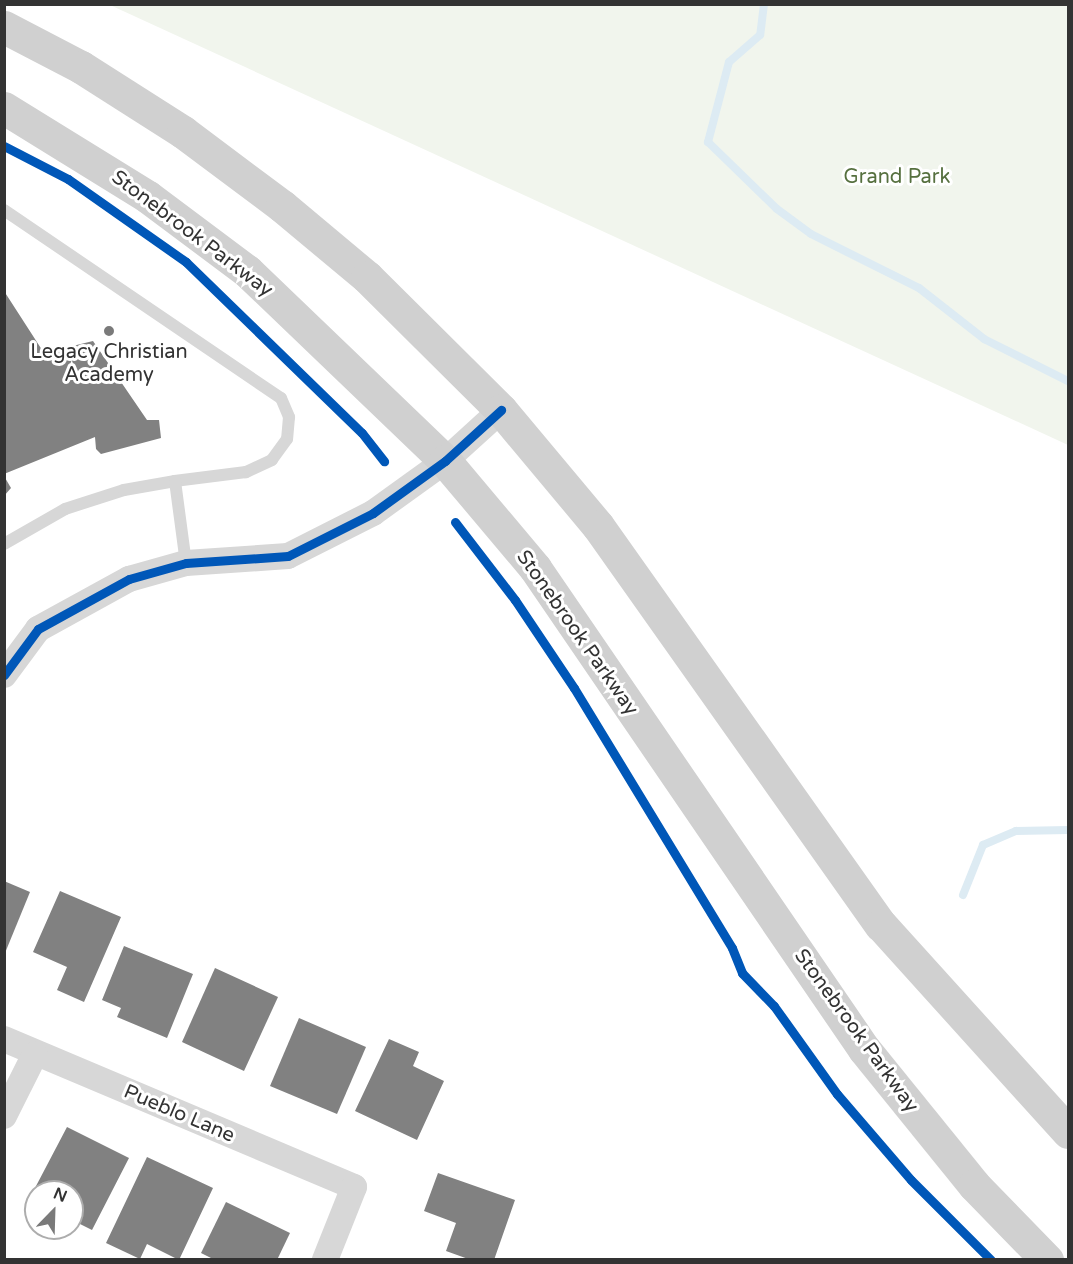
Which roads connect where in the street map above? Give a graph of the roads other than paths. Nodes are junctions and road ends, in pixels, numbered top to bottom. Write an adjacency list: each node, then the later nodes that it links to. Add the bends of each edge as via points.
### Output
1 (4, 27): 4 (main road, via 81,67 282,206 367,277)
2 (4, 108): 5 (main road, Stonebrook Parkway, via 148,197 247,271)
3 (4, 210): 6 (lane, via 281,398 289,417 287,439 272,460 246,472)
4 (501, 410): 5 (street); 13 (main road, via 598,526 881,925)
5 (445, 461): 8 (street, via 373,513 288,556); 15 (main road, Stonebrook Parkway, via 535,568 864,1049 974,1185)
6 (176, 481): 7 (lane, via 124,490 65,509); 8 (lane)
7 (4, 544)
8 (186, 563): 9 (street, via 129,579 38,629)
9 (4, 675)
10 (4, 1039): 11 (street, Pueblo Lane)
11 (35, 1054): 12 (street); 14 (street, Pueblo Lane, via 354,1187)
12 (4, 1116)
13 (1068, 1132)
14 (325, 1260)
15 (1047, 1260)

